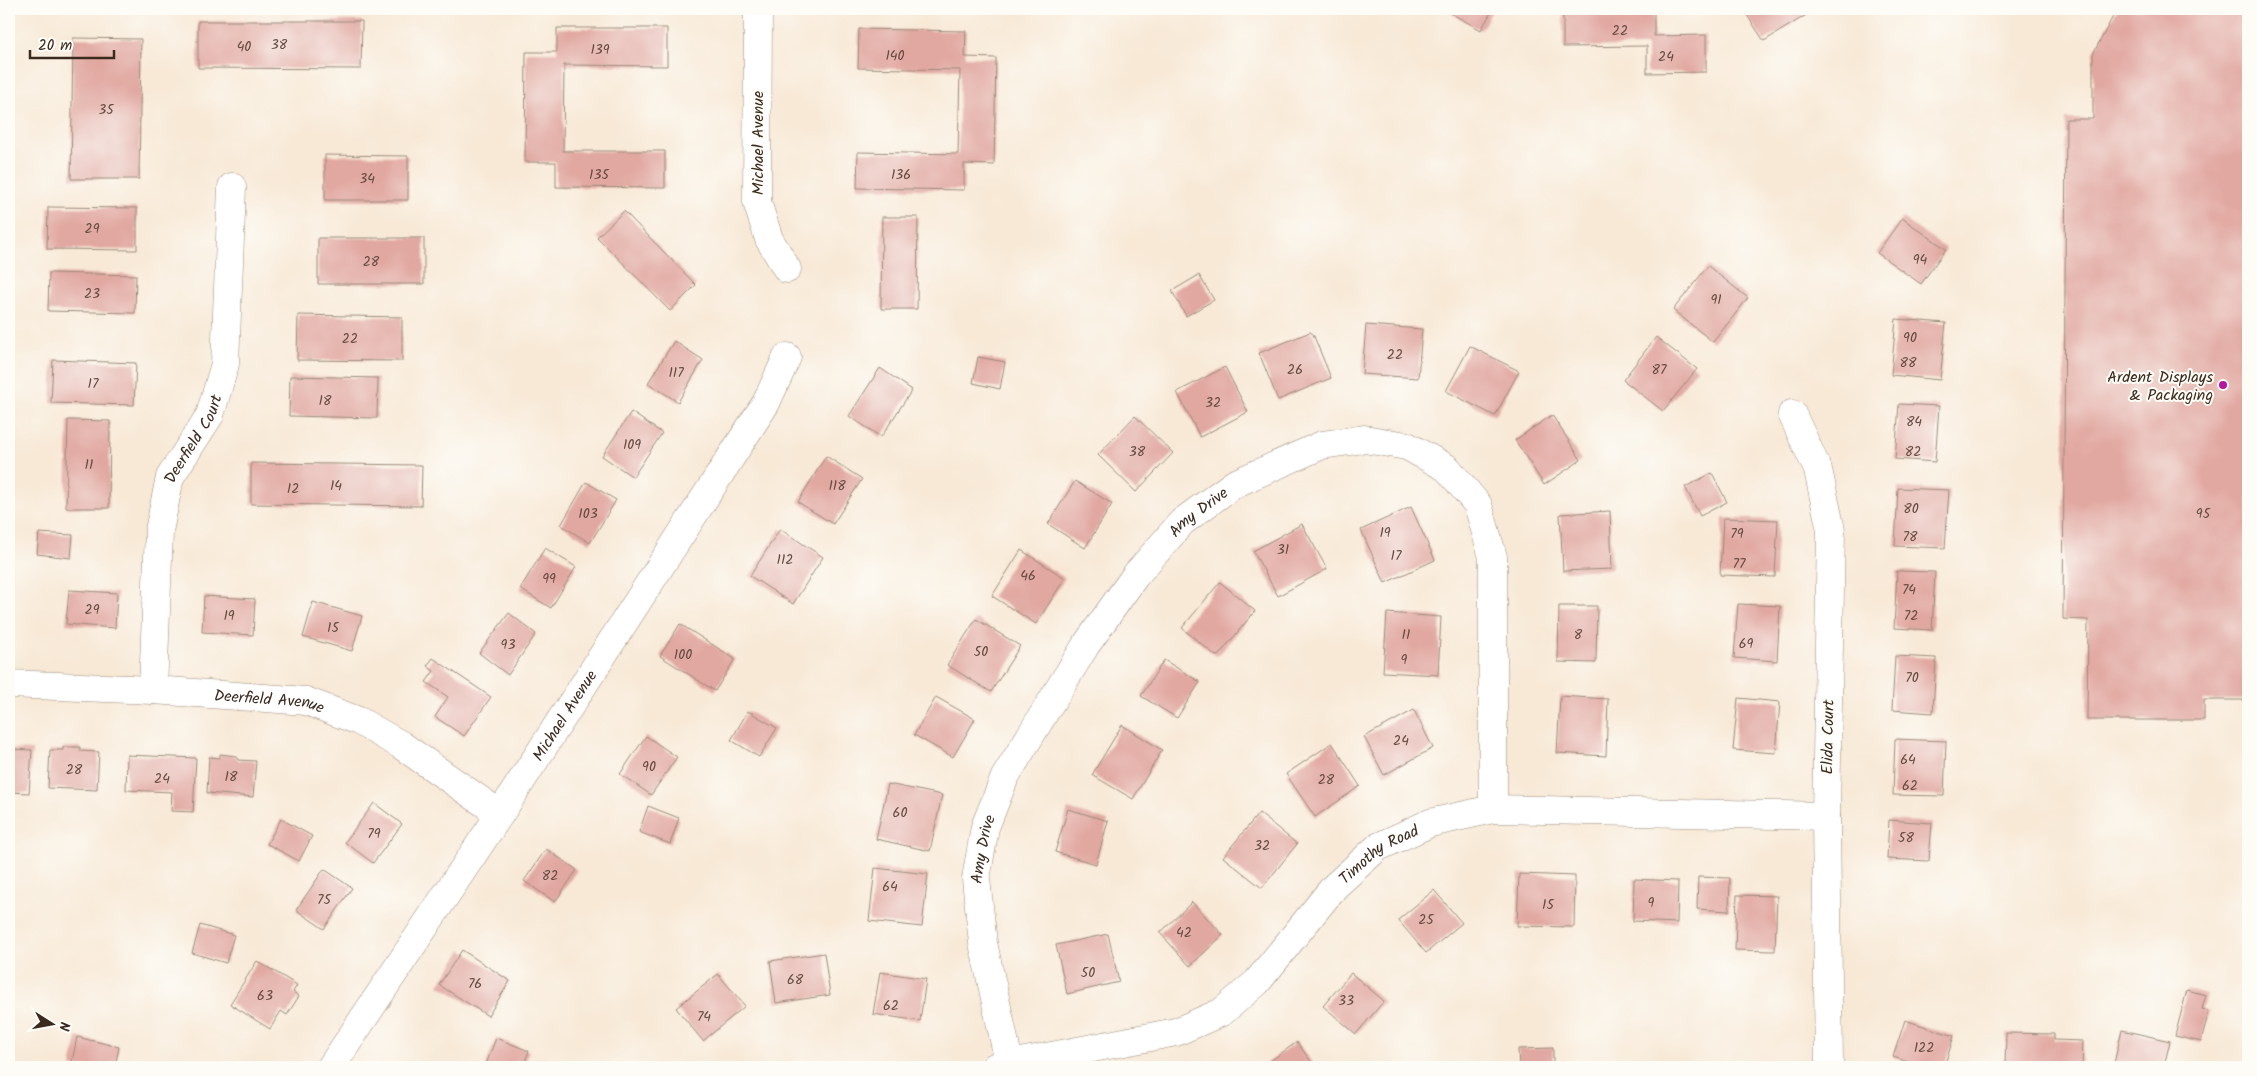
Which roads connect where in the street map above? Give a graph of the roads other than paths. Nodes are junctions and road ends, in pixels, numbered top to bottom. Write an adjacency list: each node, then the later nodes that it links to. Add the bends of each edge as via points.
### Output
1 (758, 9): 3 (street, Michael Avenue, via 756,202 768,239)
2 (232, 187): 7 (street, Deerfield Court, via 225,364 210,415 170,477 160,531)
3 (787, 269)
4 (787, 357): 9 (street, Michael Avenue, via 766,403)
5 (1792, 414): 10 (street, Elida Court, via 1818,470 1831,530)
6 (9, 684): 7 (street, Deerfield Avenue)
7 (153, 690): 9 (street, Deerfield Avenue, via 306,701 359,721 401,745)
8 (1493, 809): 10 (street, Timothy Road); 11 (street, Timothy Road, via 1430,823 1378,847 1334,887 1257,982 1222,1012 1176,1032); 11 (street, Amy Drive, via 1494,557 1478,505 1447,468 1407,446 1364,439 1322,445 1234,484 1182,522 1135,576 1086,645 1005,777 985,827 976,879 983,943)
9 (500, 814): 12 (street, Michael Avenue)
10 (1826, 816): 13 (street, Elida Court)
11 (1005, 1066)
12 (331, 1067)
13 (1829, 1067)

